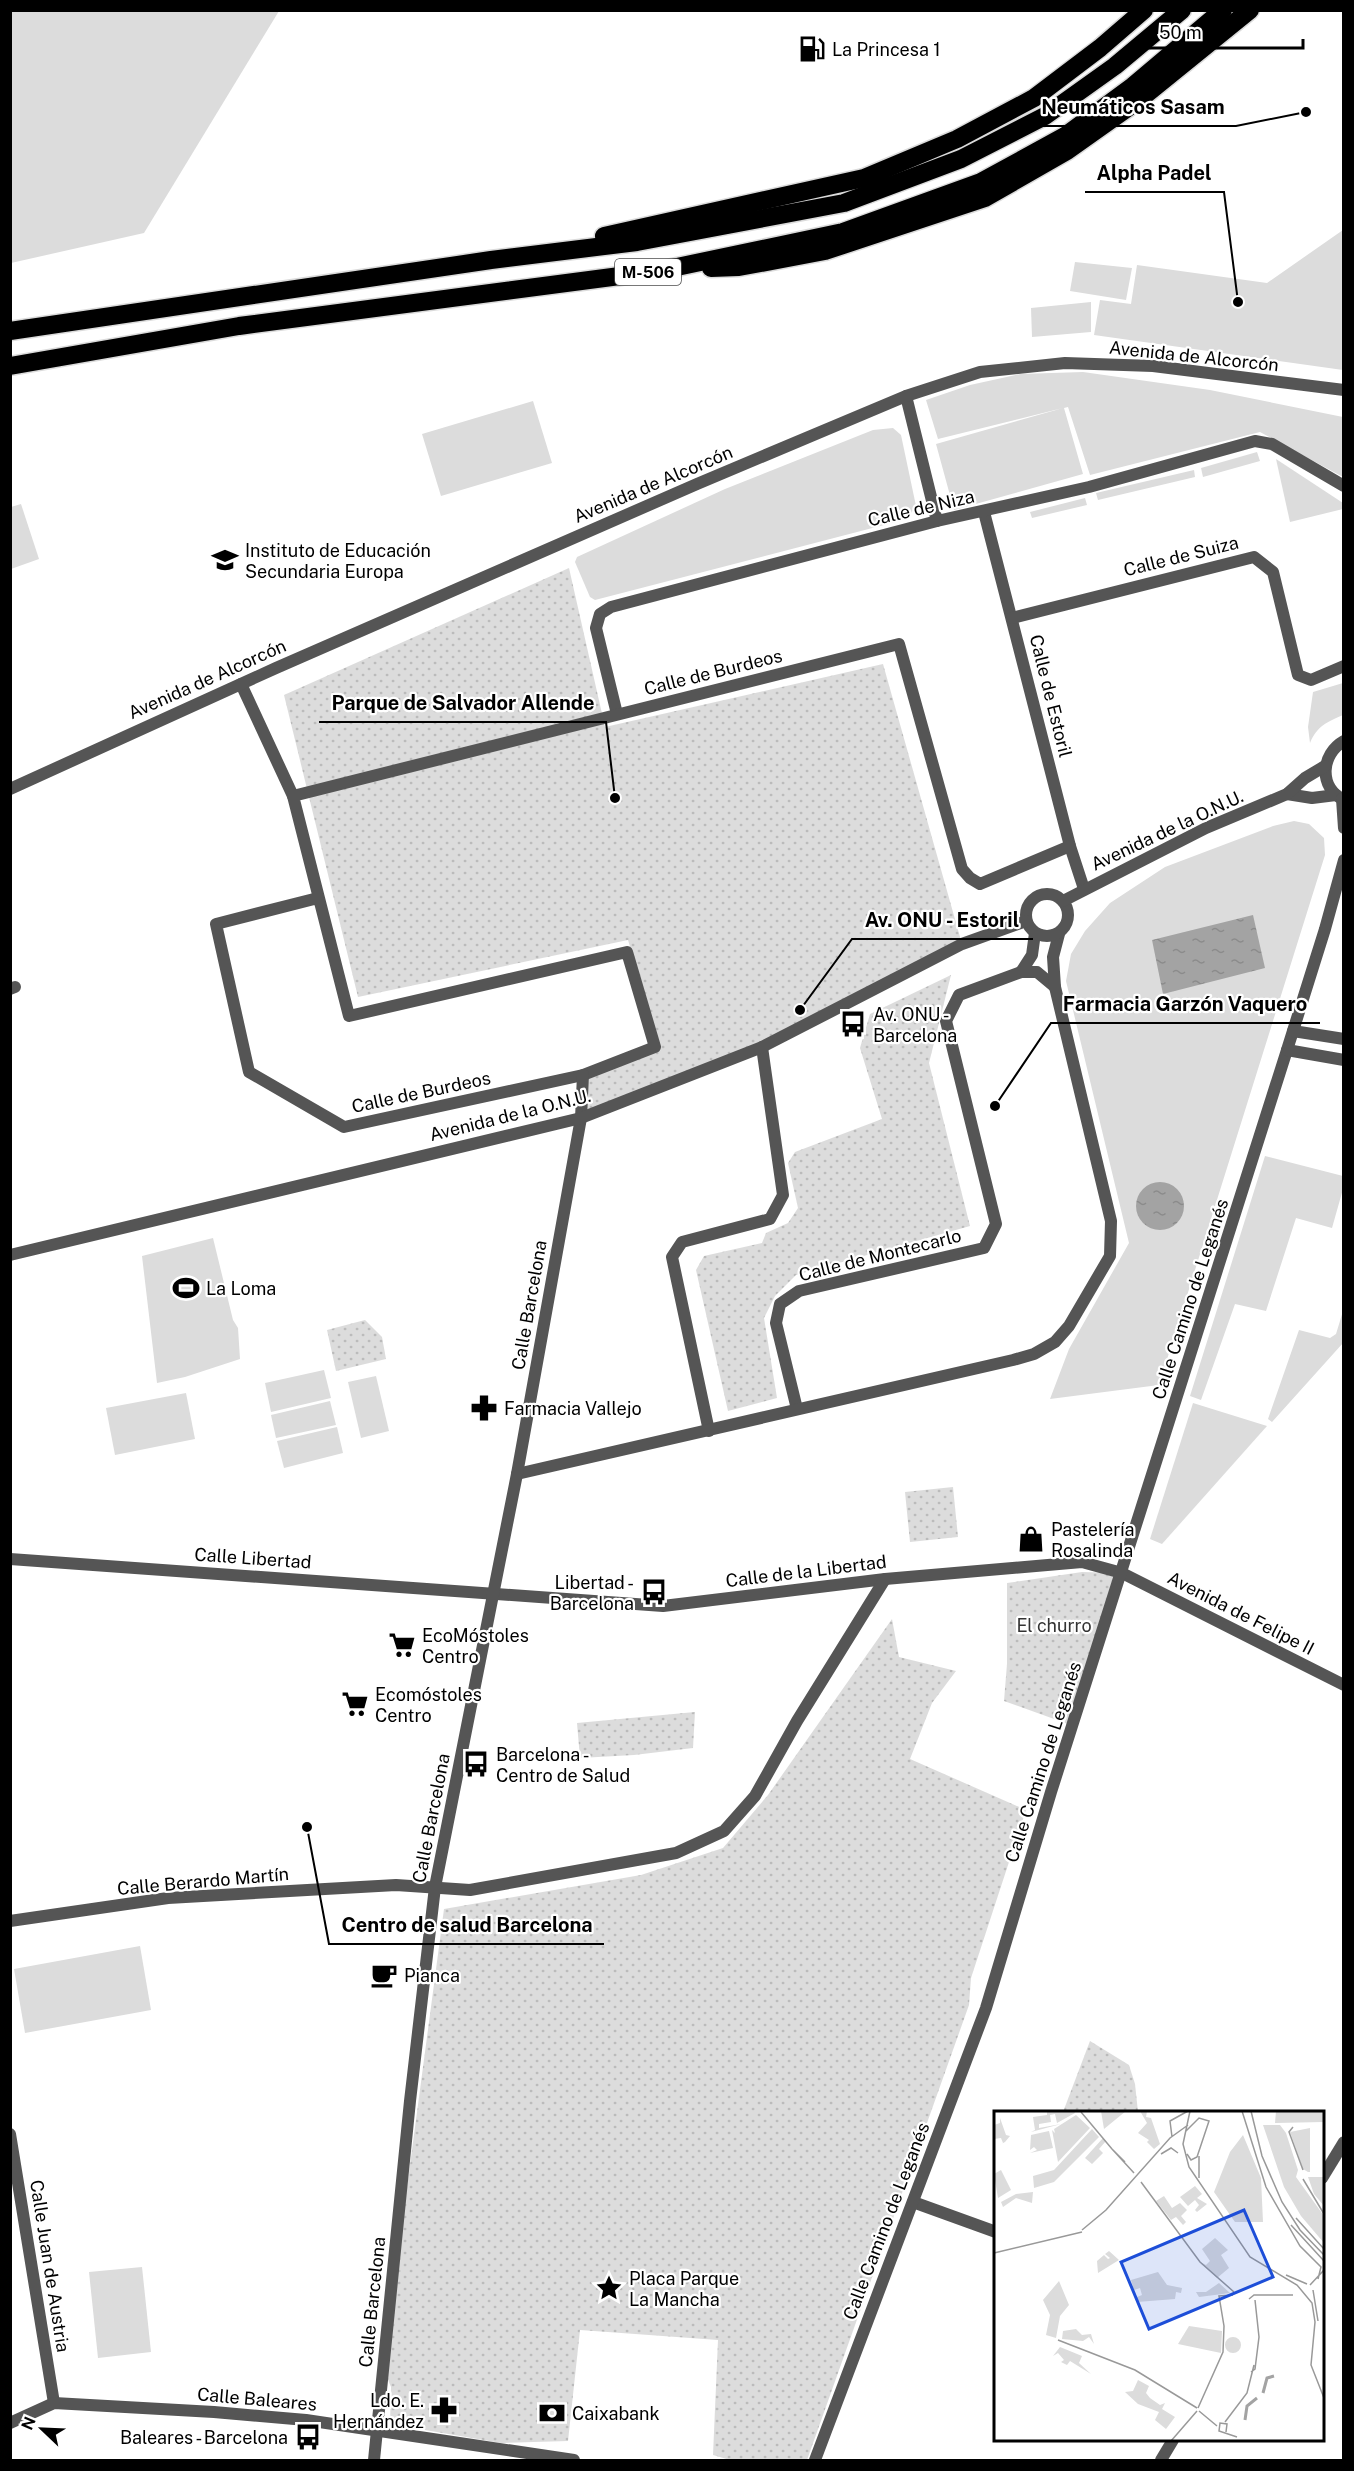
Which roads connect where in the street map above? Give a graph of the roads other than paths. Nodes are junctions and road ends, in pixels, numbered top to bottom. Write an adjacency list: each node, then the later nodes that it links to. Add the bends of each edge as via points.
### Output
1 (1144, 10): 5 (highway, via 1034,98 957,140 864,178)
2 (1182, 10): 5 (highway, M-506, via 1115,66 1045,116 962,159 844,203 637,242)
3 (1223, 10): 6 (highway, M-506, via 1133,86 1065,136 981,182 843,232)
4 (1250, 10): 6 (highway, via 1139,100 1067,151 985,198 825,251 739,267)
5 (492, 260): 7 (highway, M-506)
6 (658, 270): 8 (highway, M-506, via 239,326)
7 (10, 331)
8 (10, 366)
9 (1344, 390): 10 (street, Avenida de Alcorcón, via 1153,366 1065,363 980,372)
10 (906, 396): 13 (street); 16 (street, Avenida de Alcorcón)
11 (1344, 486): 12 (street, Calle de Niza, via 1272,444 1255,441)
12 (984, 512): 13 (street, Calle de Niza); 14 (street, Calle de Estoril)
13 (937, 521): 17 (street, Calle de Niza, via 611,606 600,614 596,628)
14 (1012, 618): 15 (street, Calle de Suiza, via 1254,557 1273,572 1298,675 1311,680); 25 (street, Calle de Estoril)
15 (1344, 666)
16 (241, 684): 20 (street, Avenida de Alcorcón); 22 (street)
17 (617, 714): 22 (street, Calle de Burdeos); 25 (street, Calle de Burdeos, via 899,644 962,869 970,879 980,884)
18 (1344, 741): 19 (street, via 1336,745)
19 (1325, 766): 21 (street, Avenida de la O.N.U.); 23 (street, via 1330,788)
20 (10, 789)
21 (1287, 794): 23 (street, Avenida de la O.N.U.); 27 (street, Avenida de la O.N.U., via 1206,828)
22 (292, 796): 28 (street, Calle de Burdeos)
23 (1341, 798): 24 (street)
24 (1344, 828)
25 (1070, 846): 27 (street, Calle de Estoril)
26 (1344, 860): 35 (street, Calle Camino de Leganés)
27 (1084, 889): 29 (street, Avenida de la O.N.U.)
28 (318, 898): 40 (street, Calle de Burdeos, via 349,1016 627,952 655,1047); 40 (street, Calle de Burdeos, via 216,924 249,1072 344,1127)
29 (1063, 901): 30 (street, via 1042,894 1026,910); 32 (street, via 1069,912 1067,924)
30 (1026, 921): 31 (street); 37 (street, Avenida de la O.N.U., via 962,944)
31 (1035, 933): 32 (street, via 1047,938); 33 (street, via 1032,955)
32 (1059, 934): 34 (street, via 1053,957)
33 (1021, 972): 34 (street, via 1037,972); 43 (street, Calle de Montecarlo, via 959,995 946,1021 996,1224 984,1248 799,1291 780,1304 776,1323)
34 (1055, 987): 43 (street, via 1111,1221 1110,1256 1069,1326 1055,1342 1034,1354)
35 (1293, 1030): 36 (street); 38 (street, Calle Camino de Leganés)
36 (1344, 1039)
37 (762, 1047): 41 (street, Avenida de la O.N.U.); 44 (street, via 783,1195 770,1219 682,1242 672,1257)
38 (1287, 1050): 39 (street); 47 (street, Calle Camino de Leganés)
39 (1344, 1060)
40 (583, 1075): 41 (street)
41 (581, 1118): 42 (street, Avenida de la O.N.U.); 45 (street, Calle Barcelona)
42 (10, 1255)
43 (797, 1409): 44 (street)
44 (709, 1431): 45 (street)
45 (518, 1474): 49 (street, Calle Barcelona)
46 (10, 1559): 49 (street, Calle Libertad)
47 (1122, 1573): 48 (street, Calle de la Libertad, via 1082,1562); 50 (street, Avenida de Felipe II); 57 (street, Calle Camino de Leganés, via 986,2008)
48 (885, 1579): 49 (street, Calle de la Libertad, via 663,1606); 51 (street, Calle Berardo Martín, via 755,1796 724,1831 676,1853 470,1890)
49 (493, 1594): 51 (street, Calle Barcelona)
50 (1344, 1685)
51 (435, 1887): 52 (street, Calle Berardo Martín, via 396,1885 168,1898); 61 (street, Calle Barcelona)
52 (10, 1921)
53 (10, 2134): 55 (street, Calle Juan de Austria)
54 (1344, 2142): 56 (street)
55 (12, 2158): 59 (street, Calle Juan de Austria)
56 (1324, 2176)
57 (913, 2202): 58 (street); 65 (street, Calle Camino de Leganés)
58 (994, 2231)
59 (54, 2403): 60 (street, Calle Baleares); 61 (street, Calle Baleares, via 306,2420)
60 (10, 2422)
61 (376, 2431): 63 (street, Calle Barcelona); 64 (street, Calle Baleares)
62 (1172, 2441): 66 (street)
63 (375, 2460)
64 (574, 2460)
65 (815, 2460)
66 (1161, 2460)

